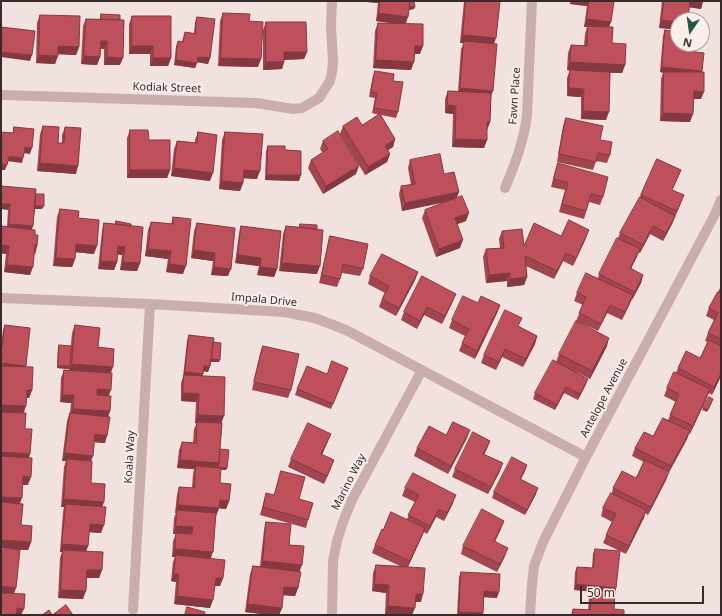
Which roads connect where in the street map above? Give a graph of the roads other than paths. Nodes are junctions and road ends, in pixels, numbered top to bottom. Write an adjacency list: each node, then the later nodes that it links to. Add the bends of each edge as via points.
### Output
1 (332, 1): 3 (street, Kodiak Street, via 333,62 330,81 319,98 302,108 256,103)
2 (532, 1): 4 (street, Fawn Place, via 526,127)
3 (1, 95)
4 (505, 188)
5 (721, 200): 9 (street, Antelope Avenue)
6 (1, 298): 7 (street, Impala Drive)
7 (150, 304): 8 (street, Impala Drive, via 284,312 315,318 346,330); 10 (street, Koala Way)
8 (422, 370): 9 (street, Impala Drive); 11 (street, Marino Way, via 352,500 343,522 333,561)
9 (586, 457): 12 (street, Antelope Avenue, via 538,554)
10 (133, 610)
11 (332, 615)
12 (530, 615)

